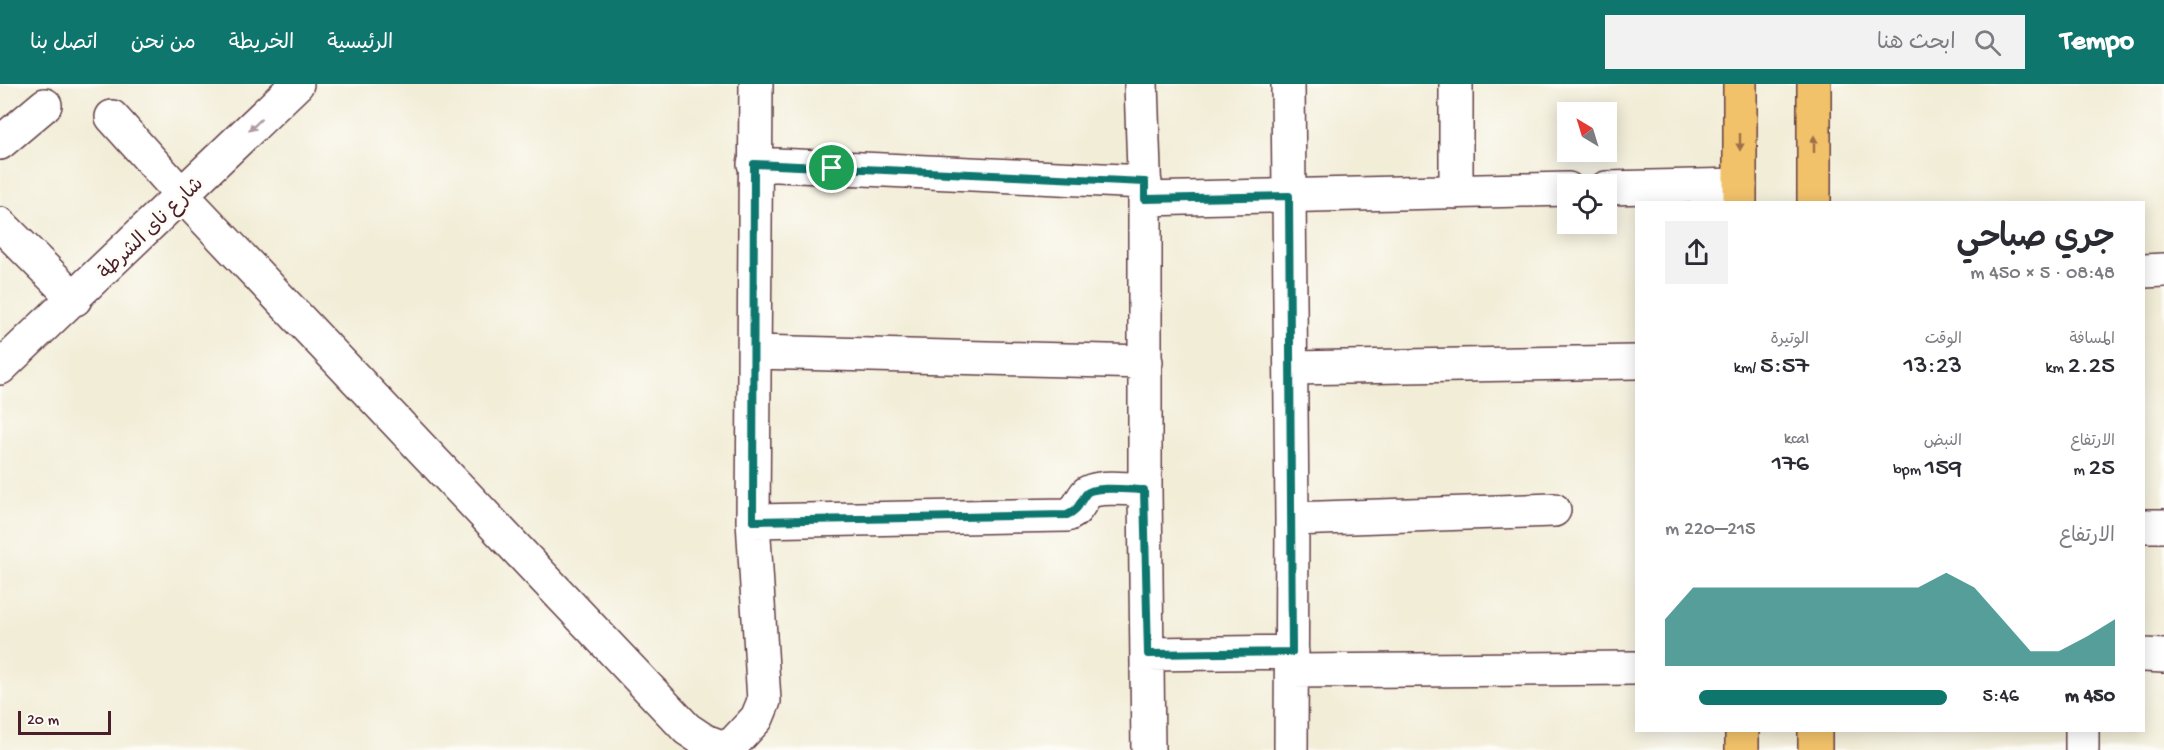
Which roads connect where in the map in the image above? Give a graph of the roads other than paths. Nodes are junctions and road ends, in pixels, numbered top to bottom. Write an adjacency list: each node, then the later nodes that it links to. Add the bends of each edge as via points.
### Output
1 (297, 84): 17 (street, شارع ناى الشرطة, one-way to 17)
2 (756, 84): 11 (street)
3 (1141, 84): 14 (street)
4 (1288, 84): 18 (street)
5 (1456, 84): 15 (street)
6 (1740, 84): 16 (main road, one-way to 16)
7 (1814, 84): 19 (main road, one-way to 7)
8 (45, 105): 10 (street)
9 (112, 117): 17 (street)
10 (0, 143)
11 (754, 164): 14 (street); 24 (street)
12 (1617, 188): 16 (street)
13 (1557, 189): 15 (street)
14 (1145, 190): 18 (street); 25 (street)
15 (1456, 192): 18 (street)
16 (1740, 194)
17 (183, 196): 23 (street, شارع ناى الشرطة); 43 (street, via 687,729 705,741)
18 (1289, 196): 28 (street)
19 (1814, 201)
20 (0, 224): 23 (street)
21 (2164, 270): 22 (street)
22 (2145, 271)
23 (75, 299): 27 (street, شارع ناى الشرطة)
24 (754, 352): 25 (street); 32 (street)
25 (1146, 362): 29 (street)
26 (1635, 362): 28 (street)
27 (0, 368)
28 (1291, 368): 31 (street)
29 (1144, 490): 32 (street, via 1094,489 1067,515); 35 (street)
30 (1554, 510): 31 (street)
31 (1292, 519): 38 (street)
32 (753, 521): 43 (street, via 764,701 758,718)
33 (2145, 526): 34 (street)
34 (2164, 526)
35 (1148, 654): 38 (street); 44 (street)
36 (2145, 655): 37 (street)
37 (2164, 656)
38 (1292, 661): 39 (street); 45 (street)
39 (1635, 668)
40 (1742, 732): 46 (main road)
41 (1815, 732): 47 (main road)
42 (2082, 732): 48 (street)
43 (729, 749)
44 (1148, 750)
45 (1291, 750)
46 (1742, 750)
47 (1815, 750)
48 (2082, 750)

